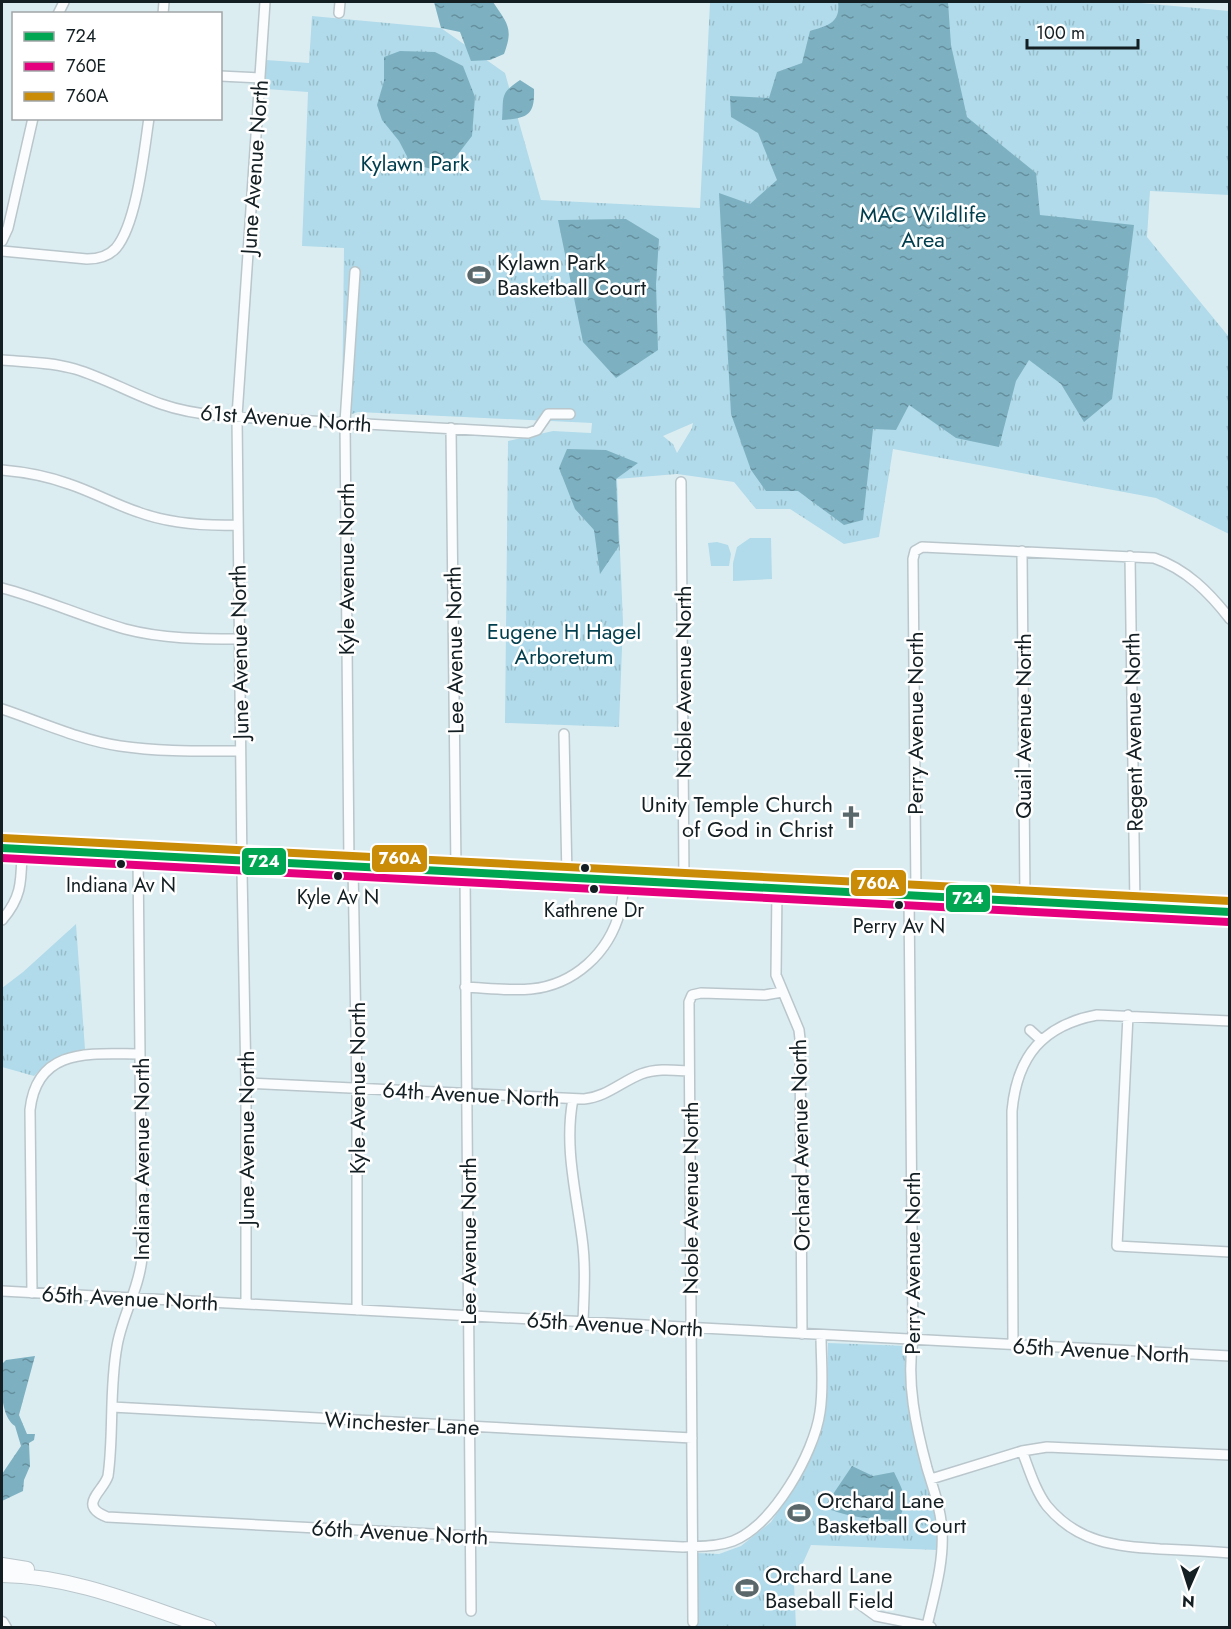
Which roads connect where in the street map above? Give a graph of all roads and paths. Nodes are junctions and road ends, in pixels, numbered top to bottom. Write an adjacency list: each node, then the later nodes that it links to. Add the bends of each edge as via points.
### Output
1 (265, 2): 5 (street, June Avenue North)
2 (340, 2): 3 (street)
3 (339, 13)
4 (222, 76): 5 (street)
5 (260, 78): 15 (street, June Avenue North)
6 (33, 120): 8 (street)
7 (149, 120): 10 (street, via 131,214 117,248)
8 (2, 241)
9 (2, 251): 10 (street, via 87,259)
10 (109, 254): 11 (street)
11 (117, 262)
12 (355, 272): 16 (street, Kyle Avenue North)
13 (2, 360): 15 (street, 61st Avenue North, via 73,368 179,410)
14 (570, 414): 17 (street, 61st Avenue North, via 548,414 537,430 528,433)
15 (237, 417): 16 (street, 61st Avenue North); 20 (street, June Avenue North)
16 (345, 422): 17 (street, 61st Avenue North); 33 (street, Kyle Avenue North)
17 (451, 428): 34 (street, Lee Avenue North)
18 (2, 470): 20 (street, via 45,476 166,520 194,525)
19 (681, 482): 37 (street, Noble Avenue North)
20 (238, 525): 25 (street, June Avenue North)
21 (1022, 551): 22 (street); 39 (street, Perry Avenue North, via 922,547 915,551); 40 (street, Quail Avenue North)
22 (1130, 556): 24 (street, via 1154,558 1180,569); 41 (street, Regent Avenue North)
23 (2, 588): 25 (street, via 151,635)
24 (1230, 619)
25 (240, 639): 28 (street, June Avenue North)
26 (2, 709): 28 (street, via 120,746)
27 (564, 734): 35 (street)
28 (240, 751): 32 (street, June Avenue North)
29 (2, 848): 30 (street)
30 (22, 849): 31 (street); 43 (street, via 20,892)
31 (138, 855): 32 (street); 50 (street, Indiana Avenue North)
32 (241, 861): 33 (street); 52 (street, June Avenue North)
33 (351, 866): 34 (street); 53 (street, Kyle Avenue North)
34 (461, 872): 35 (street); 44 (street, Lee Avenue North)
35 (567, 877): 36 (street)
36 (624, 879): 37 (street); 44 (street, via 615,927 582,969 550,986 531,989)
37 (684, 882): 38 (street)
38 (777, 888): 39 (street); 45 (street, Orchard Avenue North, via 775,962)
39 (913, 895): 40 (street); 67 (street, Perry Avenue North)
40 (1025, 901): 41 (street)
41 (1135, 907): 42 (street)
42 (1230, 912)
43 (2, 920)
44 (465, 987): 54 (street, Lee Avenue North)
45 (782, 992): 51 (street, Noble Avenue North, via 765,996 692,995); 65 (street, Orchard Avenue North, via 800,1039)
46 (1128, 1015): 47 (street); 49 (street, via 1082,1018); 56 (street, via 1118,1246)
47 (1230, 1021)
48 (1030, 1030): 49 (street)
49 (1041, 1040): 68 (street, via 1017,1080 1011,1111)
50 (140, 1054): 58 (street, via 74,1055 51,1066 36,1086 30,1110); 59 (street, Indiana Avenue North, via 142,1258)
51 (689, 1071): 55 (street, 64th Avenue North, via 644,1073 603,1095); 64 (street, Noble Avenue North)
52 (246, 1083): 53 (street, 64th Avenue North); 60 (street, June Avenue North)
53 (357, 1088): 54 (street, 64th Avenue North); 61 (street, Kyle Avenue North)
54 (468, 1094): 55 (street, 64th Avenue North); 62 (street, Lee Avenue North)
55 (573, 1099): 63 (street, via 570,1150 585,1269)
56 (1230, 1252)
57 (2, 1291): 58 (street, 65th Avenue North)
58 (32, 1293): 59 (street, 65th Avenue North)
59 (133, 1298): 60 (street, 65th Avenue North); 70 (street, Indiana Avenue North, via 116,1348)
60 (246, 1304): 61 (street, 65th Avenue North)
61 (357, 1310): 62 (street, 65th Avenue North)
62 (468, 1316): 63 (street, 65th Avenue North); 71 (street, Lee Avenue North)
63 (583, 1322): 64 (street, 65th Avenue North)
64 (691, 1328): 65 (street, 65th Avenue North); 72 (street, Noble Avenue North)
65 (802, 1334): 66 (street, 65th Avenue North)
66 (821, 1335): 67 (street, 65th Avenue North); 78 (street, via 820,1412 801,1465 757,1527 732,1541)
67 (913, 1340): 68 (street, 65th Avenue North); 75 (street, Perry Avenue North, via 914,1409)
68 (1013, 1345): 69 (street, 65th Avenue North)
69 (1230, 1356)
70 (112, 1407): 71 (street, Winchester Lane); 76 (street, Indiana Avenue North, via 108,1476 93,1504 95,1510)
71 (469, 1426): 72 (street, Winchester Lane); 77 (street, Lee Avenue North)
72 (692, 1438): 78 (street, Noble Avenue North)
73 (1022, 1451): 74 (street, via 1064,1446); 75 (street); 79 (street, via 1036,1489 1064,1529 1109,1544)
74 (1230, 1455)
75 (931, 1479): 87 (street, Perry Avenue North, via 939,1509 942,1551)
76 (107, 1517): 77 (street, 66th Avenue North)
77 (471, 1535): 78 (street, 66th Avenue North); 84 (street, Lee Avenue North)
78 (693, 1546): 85 (street, Noble Avenue North)
79 (1230, 1553)
80 (2, 1564): 82 (highway, via 74,1579)
81 (2, 1575): 82 (highway, via 74,1583)
82 (131, 1601): 89 (highway)
83 (858, 1603): 87 (street, via 876,1616)
84 (471, 1611)
85 (693, 1622)
86 (2, 1623): 88 (main road)
87 (929, 1627)
88 (5, 1628)
89 (208, 1628)

